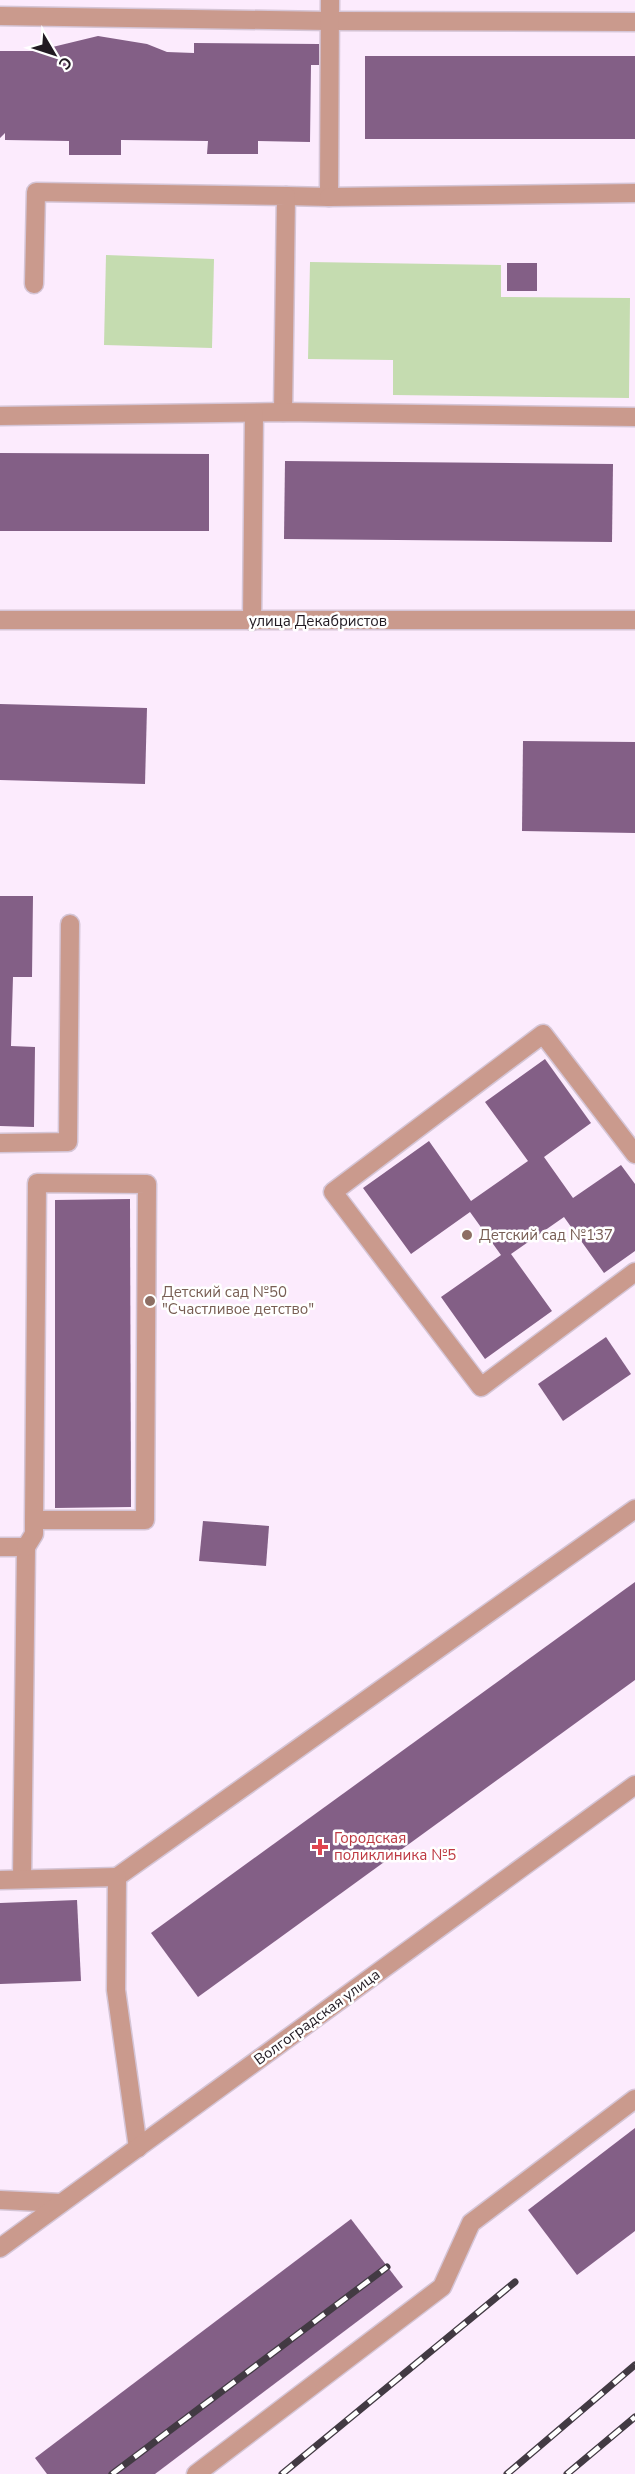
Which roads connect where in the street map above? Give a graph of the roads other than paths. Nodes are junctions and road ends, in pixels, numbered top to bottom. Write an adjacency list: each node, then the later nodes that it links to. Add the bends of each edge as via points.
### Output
1 (330, 0): 3 (street)
2 (0, 16): 3 (street)
3 (330, 21): 4 (street); 7 (street)
4 (635, 22)
5 (635, 193): 7 (street)
6 (286, 196): 7 (street); 8 (street, via 36,192); 10 (street)
7 (329, 197)
8 (34, 284)
9 (254, 412): 10 (street); 11 (street); 15 (street)
10 (282, 412): 12 (street)
11 (0, 416)
12 (635, 417)
13 (635, 620): 15 (street, улица Декабристов)
14 (0, 621): 15 (street, улица Декабристов)
15 (252, 621)
16 (70, 924): 17 (street, via 68,1142)
17 (0, 1143)
18 (635, 1154): 19 (street, via 543,1034 333,1192 481,1387)
19 (635, 1272)
20 (635, 1509): 25 (street)
21 (34, 1520): 21 (street, via 37,1183 147,1184 145,1520); 23 (street, via 34,1534)
22 (0, 1547): 23 (street)
23 (26, 1547): 26 (street)
24 (635, 1785): 29 (street, Волгоградская улица)
25 (117, 1877): 26 (street); 29 (street, via 116,1990)
26 (22, 1879): 27 (street)
27 (0, 1880)
28 (635, 2099): 33 (street, via 471,2223 442,2287)
29 (138, 2148): 31 (street, Волгоградская улица)
30 (0, 2200): 31 (street)
31 (61, 2204): 32 (street, Волгоградская улица)
32 (0, 2248)
33 (196, 2474)

